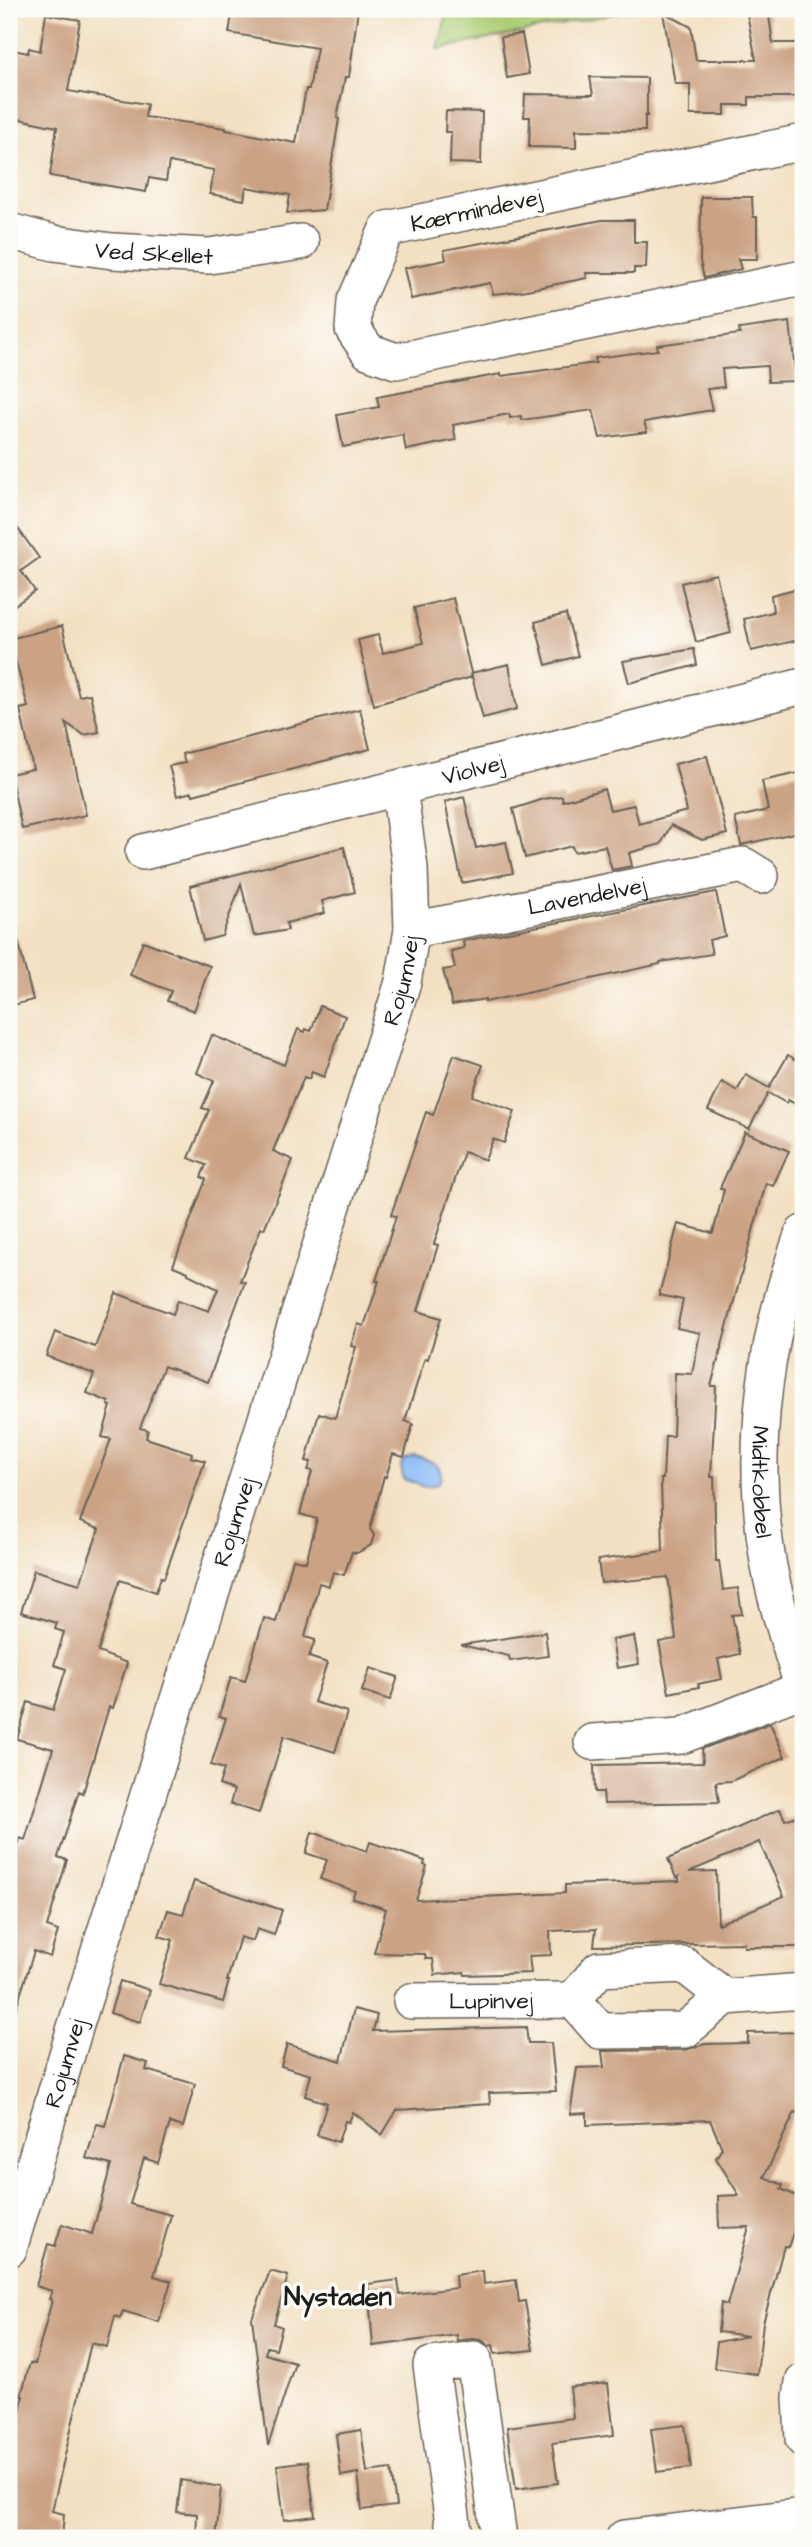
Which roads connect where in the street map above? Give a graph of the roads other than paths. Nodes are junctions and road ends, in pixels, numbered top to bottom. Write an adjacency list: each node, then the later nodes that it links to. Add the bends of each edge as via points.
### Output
1 (803, 142): 4 (street, Kærmindevej, via 387,229 355,301 354,329 368,351 396,361)
2 (9, 231): 3 (street, Ved Skellet, via 112,251 209,256)
3 (301, 242)
4 (803, 278)
5 (803, 686): 6 (street, Violvej)
6 (399, 788): 7 (street, Violvej); 9 (street, Rojumvej, via 410,868)
7 (143, 852)
8 (761, 876): 9 (street, Lavendelvej, via 743,865)
9 (412, 930): 17 (street, Rojumvej, via 403,982)
10 (803, 1233): 11 (street, Midtkobbel, via 787,1278 768,1363 758,1461 767,1555)
11 (803, 1689): 12 (street, via 681,1736)
12 (592, 1742)
13 (803, 1991): 14 (street)
14 (725, 1997): 15 (street, via 684,1965 599,1969); 15 (street, via 685,2030 636,2031 600,2031)
15 (573, 2000): 16 (street, Lupinvej)
16 (411, 2001)
17 (9, 2249)
18 (803, 2382): 19 (street)
19 (803, 2439)
20 (803, 2516): 23 (street)
21 (455, 2538): 22 (street, via 431,2365 474,2359)
22 (499, 2538)
23 (624, 2538)

